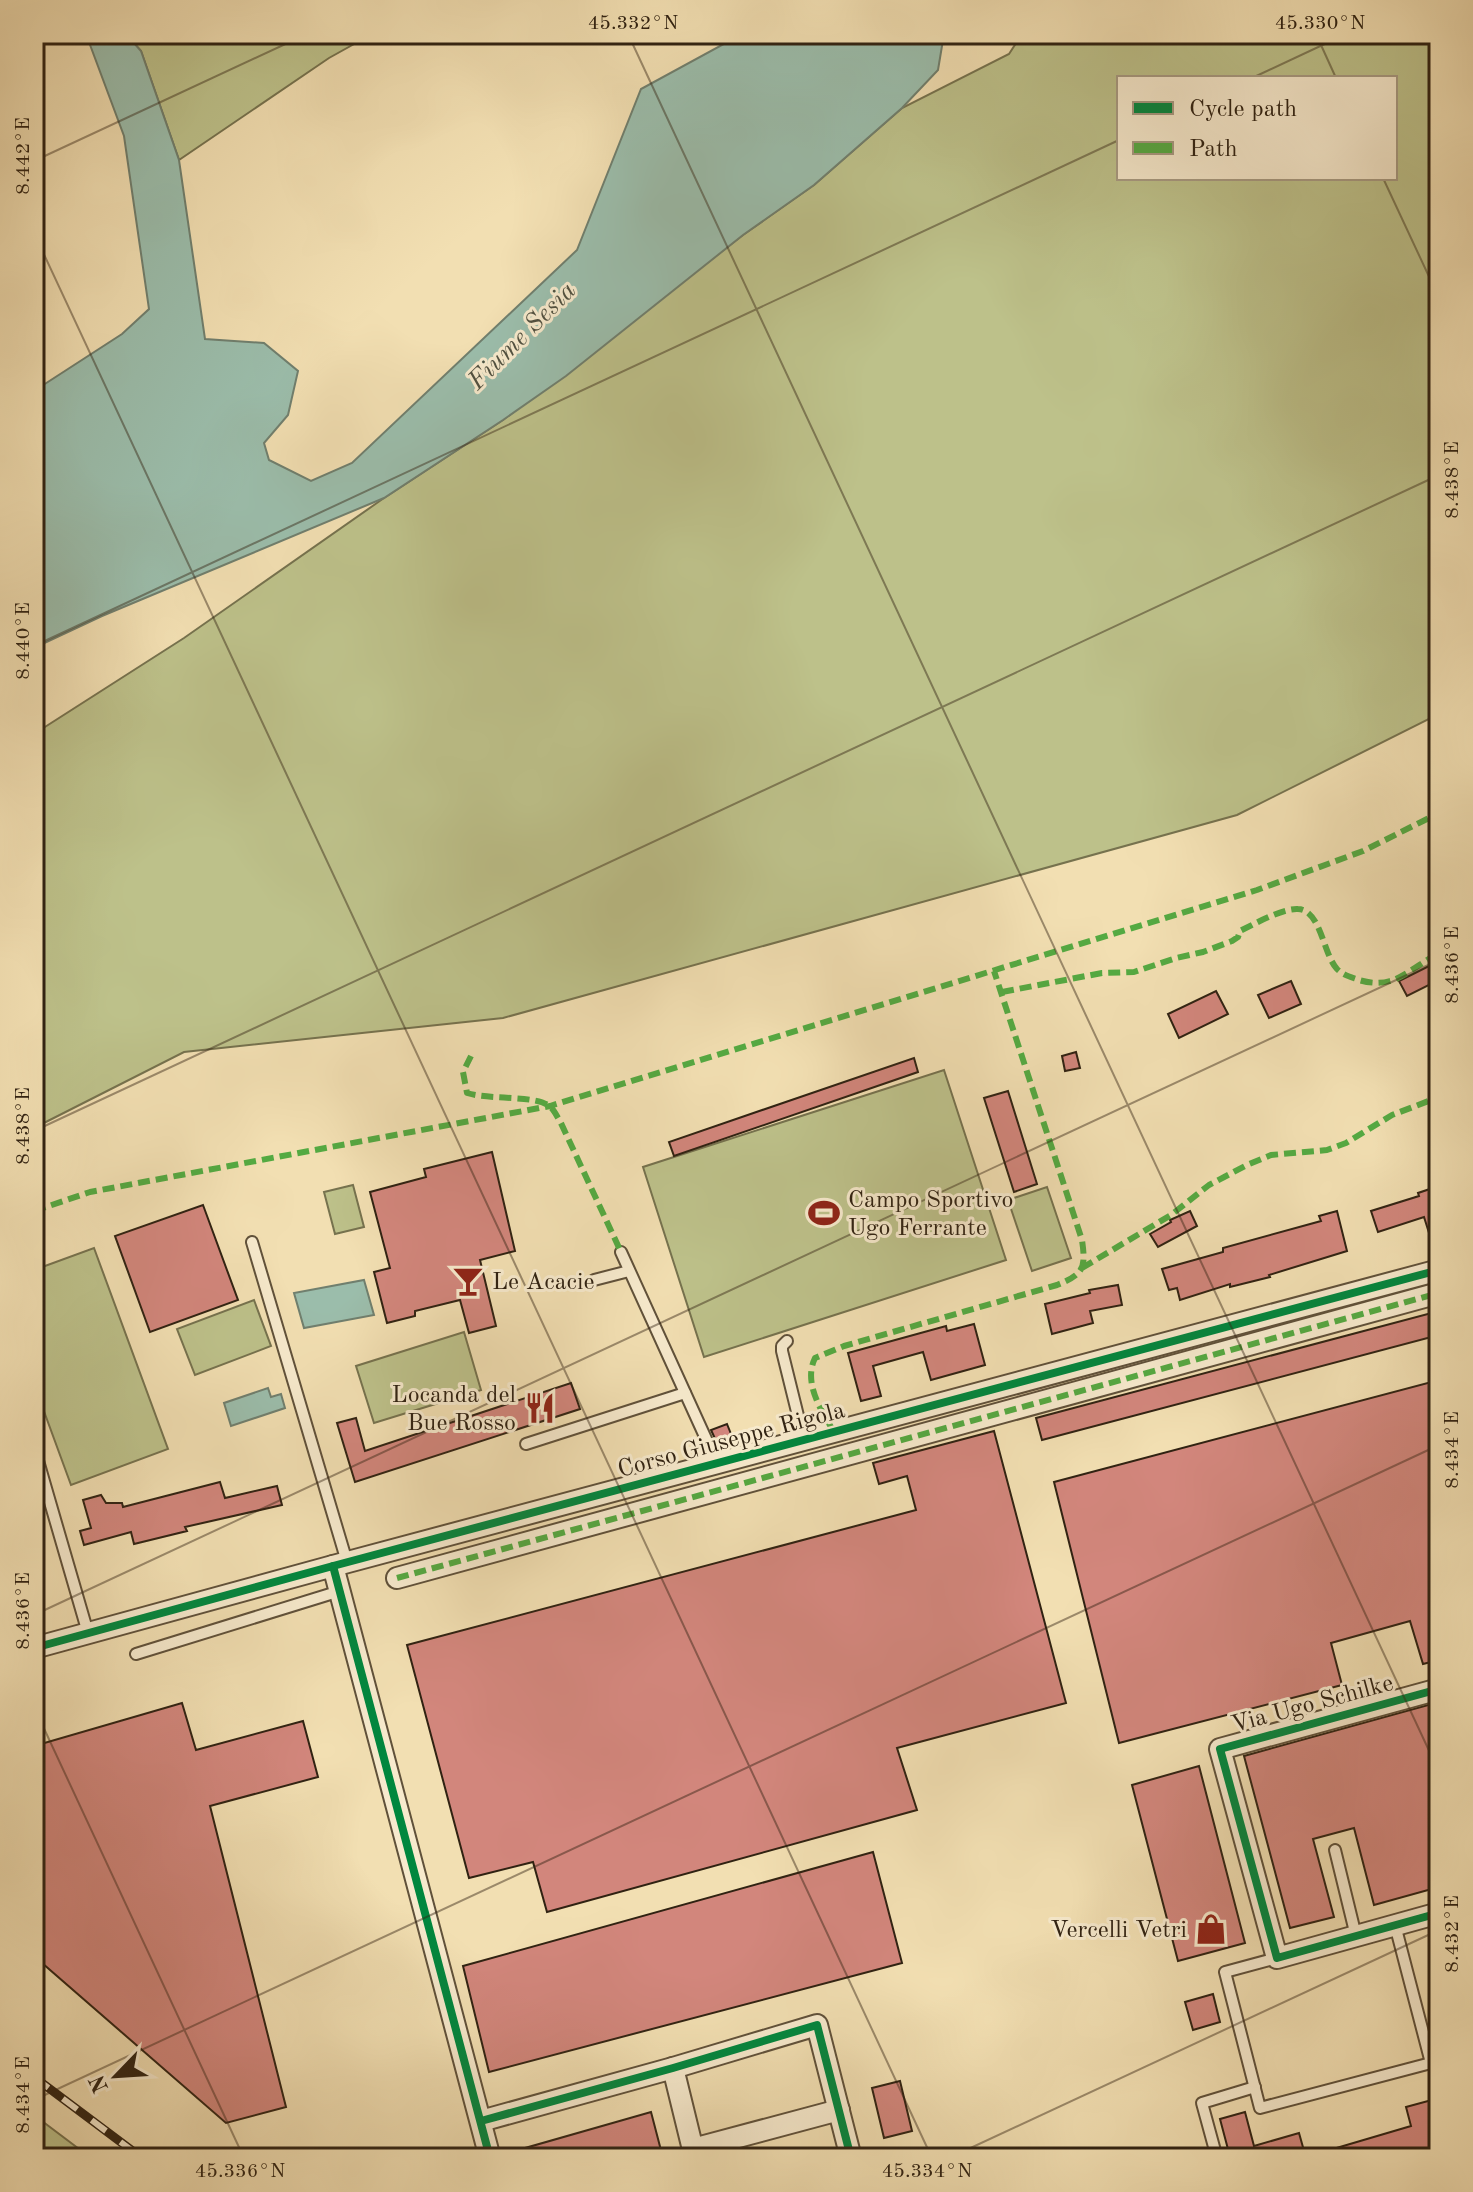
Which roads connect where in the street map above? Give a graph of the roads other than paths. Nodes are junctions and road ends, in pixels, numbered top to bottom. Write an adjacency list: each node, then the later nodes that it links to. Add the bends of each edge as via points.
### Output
1 (252, 1242): 13 (lane)
2 (621, 1252): 4 (lane)
3 (1439, 1270): 9 (street, Corso Giuseppe Rigola)
4 (629, 1271): 5 (lane); 8 (lane)
5 (594, 1280)
6 (1439, 1293): 14 (street)
7 (787, 1341): 9 (lane, via 782,1351)
8 (685, 1393): 10 (lane); 12 (lane)
9 (804, 1440): 12 (street, Corso Giuseppe Rigola)
10 (526, 1444)
11 (34, 1447): 16 (lane)
12 (717, 1463): 13 (street, Corso Giuseppe Rigola)
13 (340, 1564): 15 (street); 16 (street, Corso Giuseppe Rigola)
14 (397, 1578)
15 (340, 1591): 18 (lane); 30 (street)
16 (88, 1633): 17 (street, Corso Giuseppe Rigola)
17 (34, 1648)
18 (136, 1654)
19 (1439, 1689): 24 (street, Via Ugo Schilke, via 1220,1749)
20 (1335, 1850): 23 (lane)
21 (1439, 1913): 22 (street)
22 (1395, 1925): 23 (street); 25 (lane)
23 (1356, 1936): 24 (street)
24 (1277, 1958): 28 (lane, via 1225,1972)
25 (1431, 2063): 27 (lane); 28 (lane, via 1260,2108)
26 (673, 2068): 29 (street, via 817,2025); 30 (street); 31 (street)
27 (1439, 2074)
28 (1255, 2087): 34 (lane, via 1202,2103)
29 (839, 2110): 31 (street); 33 (street)
30 (481, 2121): 32 (street)
31 (694, 2154)
32 (490, 2158)
33 (851, 2158)
34 (1217, 2158)

